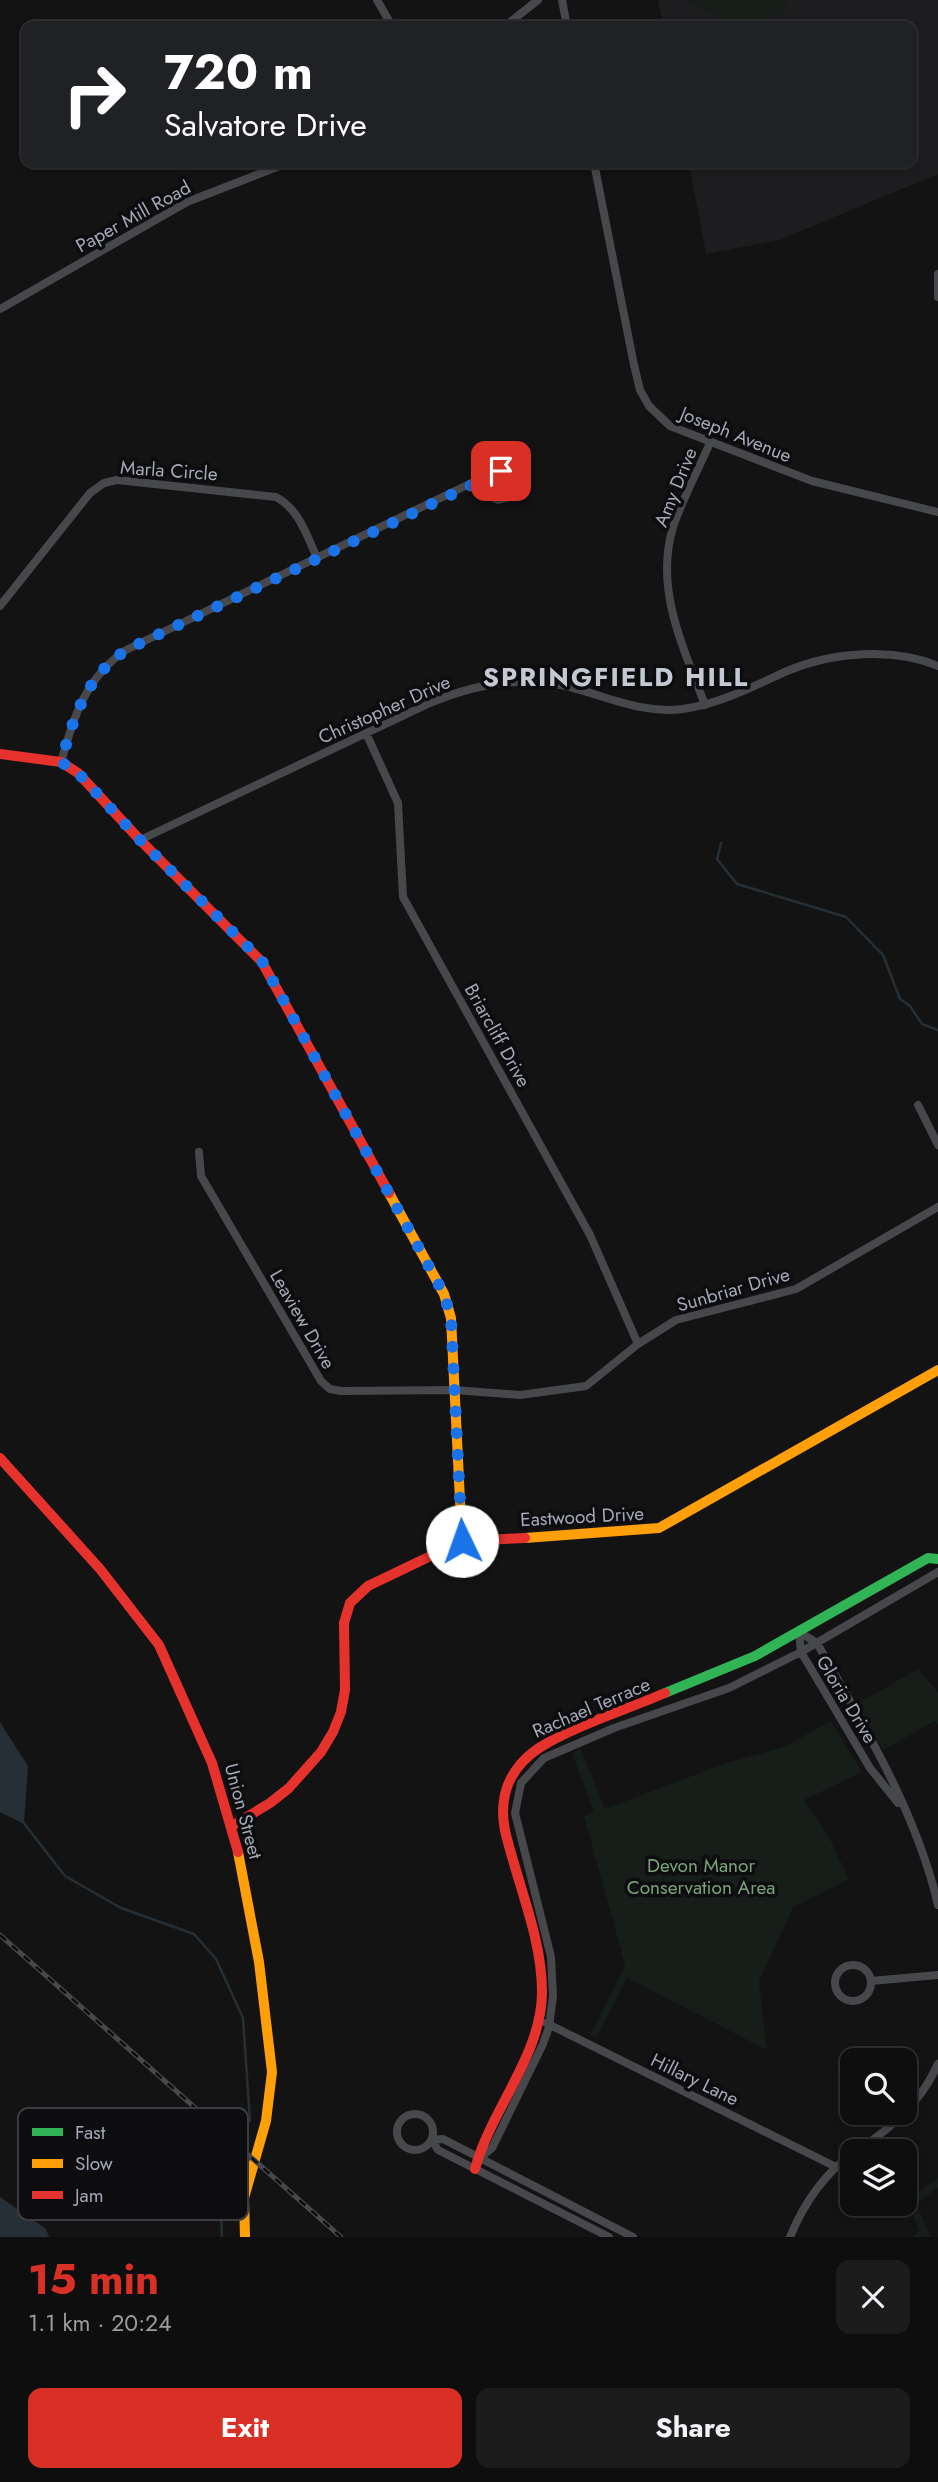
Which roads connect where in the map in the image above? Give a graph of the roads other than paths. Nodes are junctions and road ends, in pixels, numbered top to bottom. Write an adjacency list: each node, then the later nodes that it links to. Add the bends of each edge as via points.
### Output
1 (377, 0): 4 (street)
2 (538, 0): 5 (street)
3 (562, 0): 6 (street)
4 (389, 21)
5 (511, 21)
6 (566, 21)
7 (274, 168): 11 (street, Paper Mill Road, via 187,202)
8 (595, 168): 12 (street, Joseph Avenue, via 640,390 654,413 670,426)
9 (938, 274): 10 (street)
10 (938, 297)
11 (0, 309)
12 (710, 443): 14 (street, Joseph Avenue, via 812,481); 18 (street, Amy Drive, via 674,526 666,569 672,614)
13 (470, 485): 13 (street, via 501,471 515,483 510,497 498,500); 15 (street)
14 (938, 512)
15 (317, 558): 16 (street, Marla Circle, via 297,516 276,497 117,480 90,493); 21 (street, via 115,657 81,699)
16 (0, 606)
17 (938, 666): 18 (street, Christopher Drive, via 887,655 830,658)
18 (705, 705): 19 (street, Christopher Drive, via 657,710 558,685 505,682 444,697)
19 (366, 733): 22 (street, Christopher Drive); 27 (street, Briarcliff Drive, via 398,803 403,897 590,1235)
20 (0, 754): 21 (street)
21 (61, 762): 22 (street, via 78,773)
22 (140, 840): 29 (street, via 262,961 444,1294 451,1318)
23 (918, 1105): 24 (street)
24 (938, 1144)
25 (199, 1152): 29 (street, Leaview Drive, via 201,1176 324,1385 341,1391)
26 (938, 1207): 27 (street, Sunbriar Drive, via 796,1289 676,1320)
27 (638, 1344): 29 (street, Sunbriar Drive, via 586,1387 520,1395)
28 (938, 1370): 31 (street, Eastwood Drive, via 659,1528)
29 (454, 1390): 31 (street)
30 (0, 1458): 38 (street, Union Street, via 97,1563 157,1642 204,1735)
31 (462, 1541): 38 (street, Eastwood Drive, via 369,1586 350,1603 344,1625 344,1694 333,1735 297,1778 248,1819)
32 (938, 1559): 34 (street, Rachael Terrace, via 928,1558)
33 (938, 1572): 35 (street, Rachael Terrace)
34 (799, 1632): 35 (street, Gloria Drive); 36 (street, Gloria Drive); 42 (street, Rachael Terrace, via 755,1656 541,1745 515,1770 503,1813 540,1960)
35 (817, 1643): 36 (street, Rachael Terrace); 37 (street, Gloria Drive)
36 (802, 1652): 37 (street, Gloria Drive, via 870,1768); 42 (street, Rachael Terrace, via 717,1693 553,1753 528,1773 518,1792 515,1813 551,1957 553,1996)
37 (906, 1813): 39 (street, Gloria Drive)
38 (232, 1826): 49 (street, Union Street, via 256,1929 272,2081 268,2120)
39 (938, 1905)
40 (938, 1975): 41 (street)
41 (871, 1981): 41 (street, via 868,1992 853,2001 838,1993 835,1983 839,1971 849,1965 866,1970)
42 (545, 2022): 46 (street, Rachael Terrace, via 482,2143); 48 (street, Hillary Lane)
43 (938, 2064): 44 (street, via 908,2111)
44 (875, 2139)
45 (432, 2140): 45 (street, via 421,2149 406,2148 399,2140 398,2125 409,2115 424,2116 432,2125); 46 (street, via 443,2139)
46 (477, 2163): 50 (street); 51 (street)
47 (840, 2164): 48 (street)
48 (836, 2167): 52 (street, via 807,2202)
49 (248, 2179)
50 (609, 2237)
51 (633, 2237)
52 (790, 2237)

